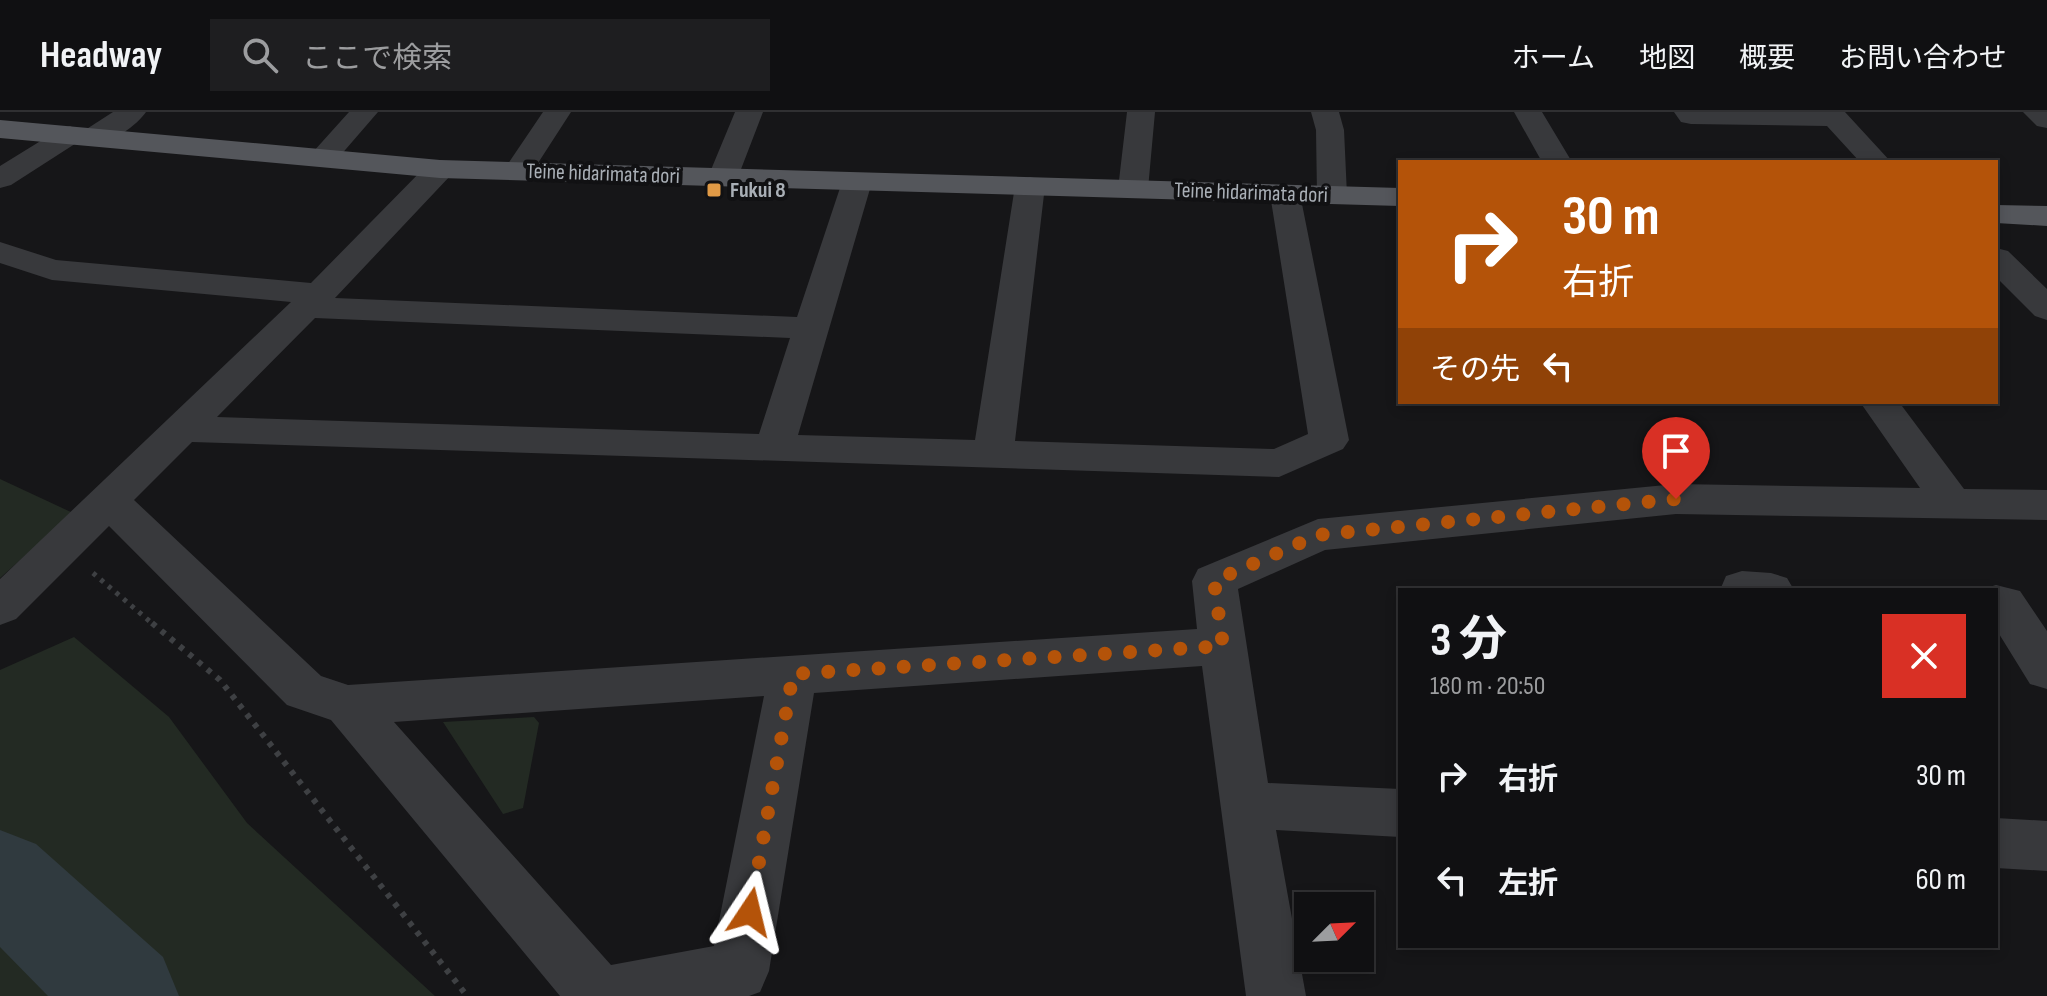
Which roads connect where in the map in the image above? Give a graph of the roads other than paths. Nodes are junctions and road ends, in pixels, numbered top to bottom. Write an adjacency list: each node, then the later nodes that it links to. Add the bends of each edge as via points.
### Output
1 (132, 112): 13 (street)
2 (364, 112): 14 (street)
3 (557, 112): 18 (street)
4 (749, 112): 19 (street)
5 (1141, 112): 23 (street)
6 (1325, 112): 25 (street)
7 (1528, 112): 15 (street)
8 (1688, 112): 10 (street)
9 (2037, 112): 11 (street)
10 (1832, 115): 16 (street)
11 (2047, 120)
12 (0, 129): 13 (main road, Teine hidarimata dori)
13 (82, 136): 14 (main road, Teine hidarimata dori); 20 (street)
14 (323, 158): 17 (main road, Teine hidarimata dori)
15 (1556, 160)
16 (1874, 160)
17 (440, 169): 18 (main road, Teine hidarimata dori); 31 (street)
18 (518, 171): 19 (main road, Teine hidarimata dori)
19 (723, 177): 21 (main road, Teine hidarimata dori)
20 (0, 179)
21 (857, 182): 22 (main road, Teine hidarimata dori); 33 (street)
22 (1030, 186): 23 (main road, Teine hidarimata dori); 37 (street)
23 (1133, 189): 24 (main road, Teine hidarimata dori)
24 (1285, 194): 25 (main road, Teine hidarimata dori); 37 (street, via 1329,440 1279,463)
25 (1332, 195): 26 (main road, Teine hidarimata dori)
26 (1398, 197)
27 (1998, 214): 28 (main road)
28 (2047, 216)
29 (0, 252): 31 (street, via 52,270)
30 (1998, 260): 32 (street)
31 (314, 300): 33 (street); 35 (street)
32 (2047, 309)
33 (812, 328): 36 (street)
34 (1880, 404): 39 (street)
35 (182, 429): 36 (street); 38 (street)
36 (774, 448): 37 (street)
37 (993, 454)
38 (109, 501): 42 (street); 46 (street, via 304,691)
39 (1953, 504): 40 (street); 43 (street, via 1676,499 1318,535 1214,581)
40 (2047, 505)
41 (1998, 602): 44 (street, via 2004,603)
42 (0, 607)
43 (1223, 646): 45 (street); 47 (street)
44 (2047, 670)
45 (793, 674): 46 (street); 51 (street, via 739,971)
46 (348, 705): 51 (street)
47 (1245, 805): 48 (street); 52 (street)
48 (1398, 813)
49 (1998, 843): 50 (street)
50 (2047, 846)
51 (601, 996)
52 (1276, 996)

